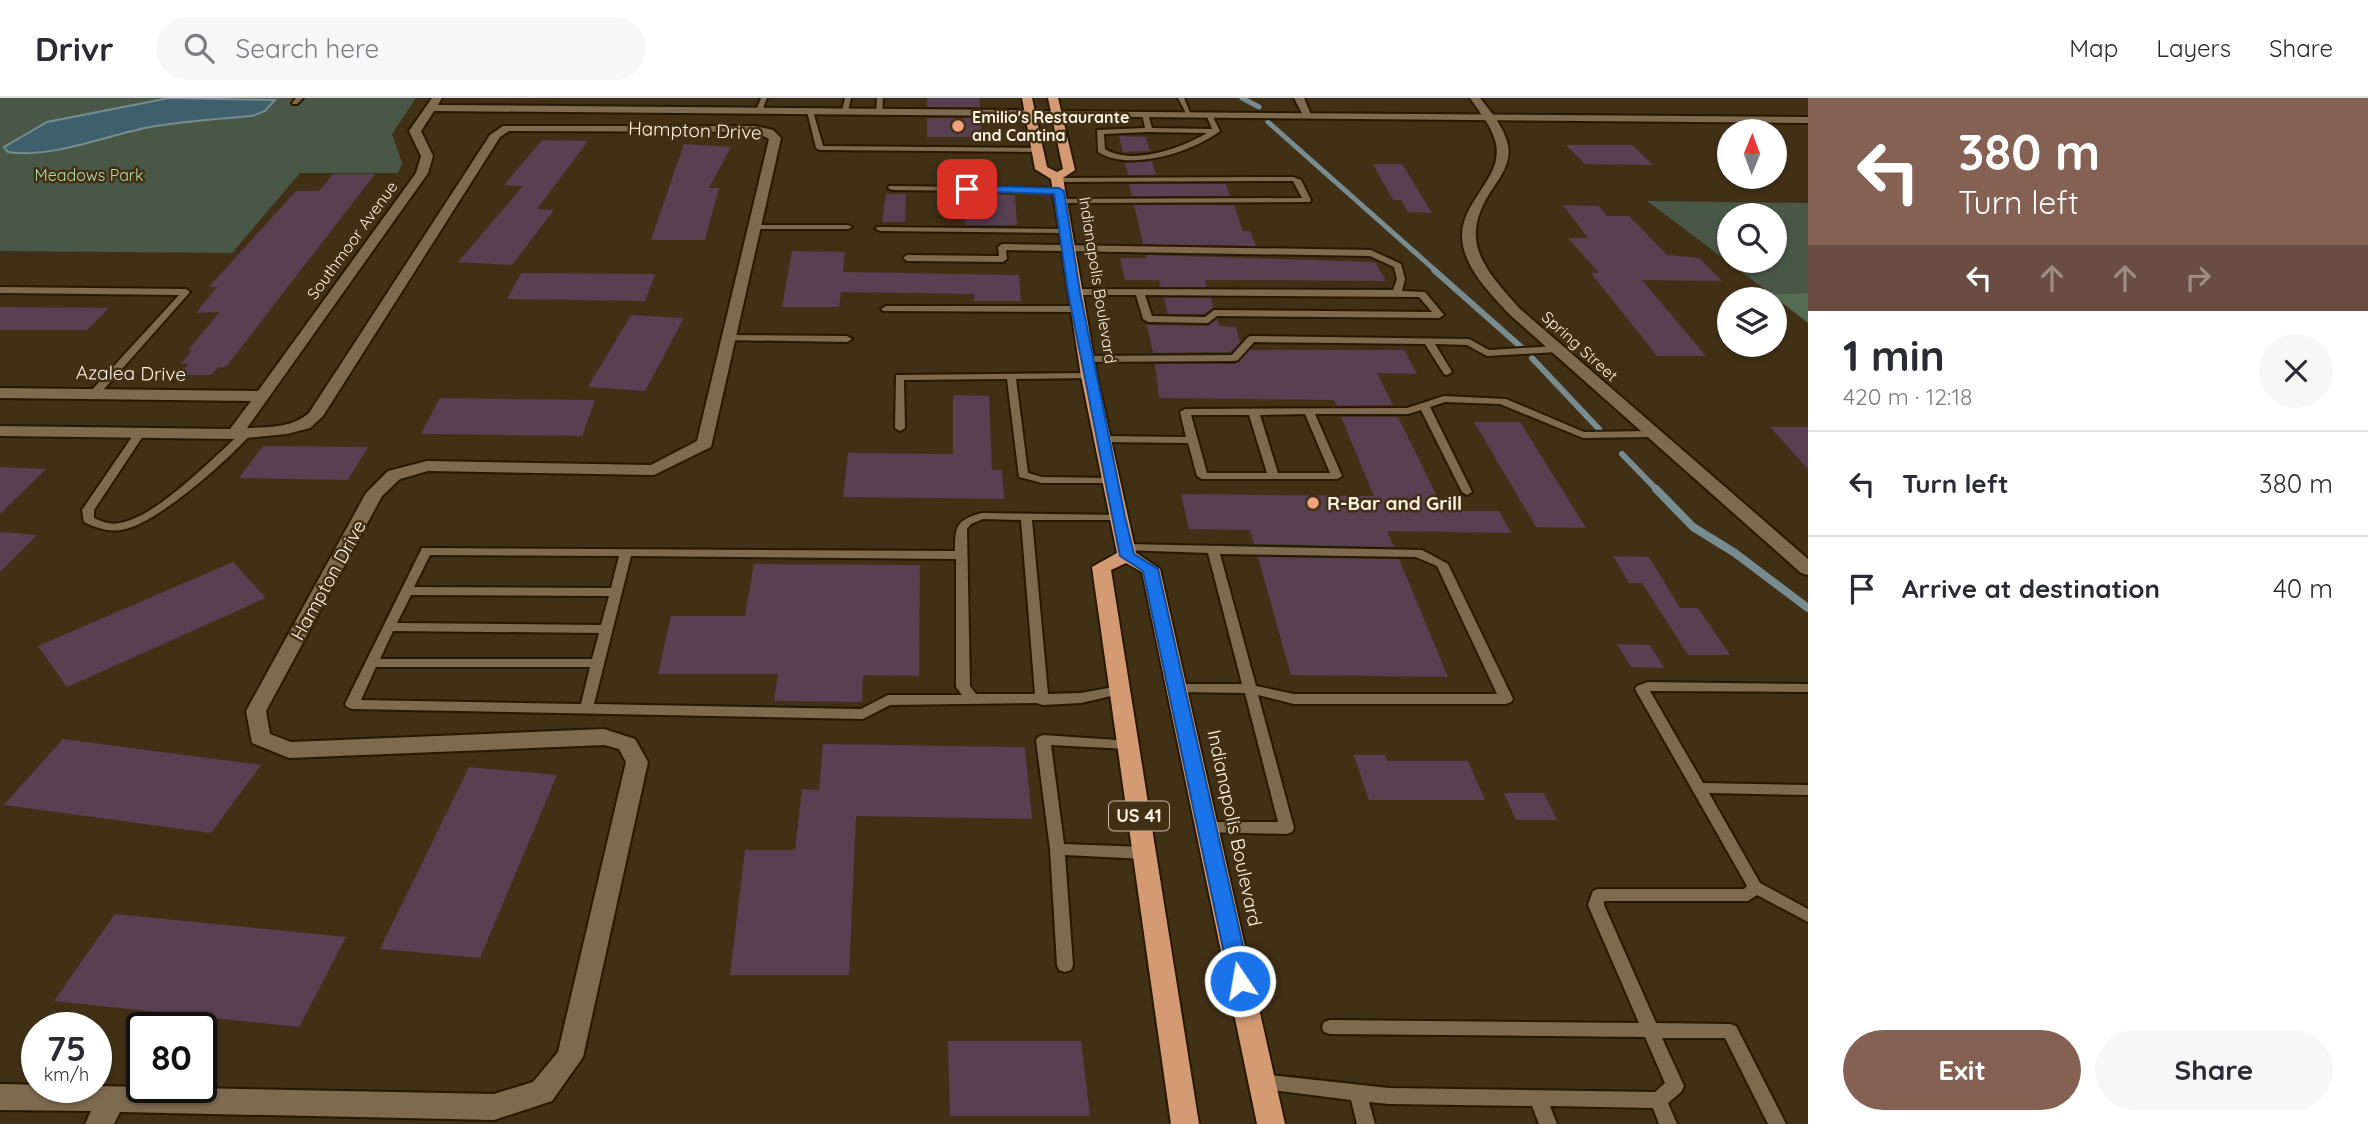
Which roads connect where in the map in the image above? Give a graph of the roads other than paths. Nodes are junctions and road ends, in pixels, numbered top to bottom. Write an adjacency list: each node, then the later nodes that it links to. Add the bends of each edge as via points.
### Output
1 (644, 98): 22 (street)
2 (764, 98): 11 (lane)
3 (848, 98): 13 (lane)
4 (880, 98): 14 (lane)
5 (1027, 98): 15 (highway, Indianapolis Boulevard)
6 (1053, 98): 16 (highway, Indianapolis Boulevard)
7 (1181, 98): 18 (lane)
8 (1299, 98): 20 (street)
9 (1475, 98): 21 (street, Spring Street)
10 (434, 103): 22 (street); 51 (street, Southmoor Avenue, via 415,131 427,156 422,173)
11 (760, 111): 12 (street); 22 (street)
12 (810, 111): 13 (street); 26 (lane, via 820,148)
13 (845, 111): 14 (street)
14 (879, 112): 15 (street)
15 (1029, 113): 16 (street); 26 (highway, Indianapolis Boulevard)
16 (1056, 113): 17 (street); 27 (highway, Indianapolis Boulevard, via 1069,170)
17 (1145, 114): 18 (street); 24 (lane)
18 (1189, 114): 19 (street)
19 (1209, 114): 20 (street); 25 (lane)
20 (1308, 115): 21 (street)
21 (1492, 118): 23 (street); 44 (street, Spring Street, via 1503,163 1474,208 1469,245 1485,279)
22 (635, 119): 29 (street, Hampton Drive, via 769,132 775,138); 58 (street, Hampton Drive, via 507,128 496,135 315,416 304,425 281,431)
23 (1808, 120)
24 (1149, 130): 25 (lane); 25 (lane, via 1100,132 1101,149 1118,156 1171,153)
25 (1216, 131)
26 (1037, 150): 27 (highway, Indianapolis Boulevard, via 1041,169)
27 (1058, 187): 27 (lane, via 1307,200 1293,179); 28 (lane); 32 (highway, Indianapolis Boulevard)
28 (892, 188)
29 (754, 227): 30 (lane); 41 (street, Hampton Drive)
30 (848, 228)
31 (880, 229): 32 (lane)
32 (1064, 231): 33 (highway, Indianapolis Boulevard)
33 (1067, 248): 34 (lane, via 1002,247 1003,260); 36 (highway, Indianapolis Boulevard); 38 (lane, via 1371,253 1398,266)
34 (907, 258)
35 (0, 290): 50 (lane, via 186,292)
36 (1074, 292): 37 (lane); 39 (highway, Indianapolis Boulevard)
37 (1140, 292): 38 (lane); 38 (lane, via 1148,319 1208,320 1214,313 1439,315 1422,294)
38 (1397, 293)
39 (1077, 309): 40 (lane); 45 (highway, Indianapolis Boulevard)
40 (886, 310)
41 (728, 338): 42 (lane); 101 (street, Hampton Drive, via 705,444 654,470 427,466 394,475 375,493 256,711 260,738 289,750 604,737 627,744 637,762 570,1057 542,1092 494,1107)
42 (847, 339)
43 (1428, 341): 44 (lane, via 1469,342 1487,353); 45 (lane, via 1251,339 1236,358); 46 (lane)
44 (1557, 349): 59 (street, Spring Street)
45 (1086, 359): 48 (highway, Indianapolis Boulevard)
46 (1447, 372)
47 (1011, 376): 48 (lane); 55 (lane, via 899,377); 63 (lane, via 1023,475 1042,480)
48 (1089, 376): 60 (highway, Indianapolis Boulevard)
49 (0, 393): 50 (street, Azalea Drive)
50 (94, 394): 51 (street, Azalea Drive)
51 (261, 396): 58 (street)
52 (1424, 406): 53 (lane, via 1408,411); 59 (lane, via 1444,400 1502,401 1583,435); 64 (lane)
53 (1309, 413): 54 (lane); 62 (lane, via 1336,476)
54 (1254, 414): 61 (lane, via 1185,412); 62 (lane)
55 (900, 428)
56 (0, 431): 57 (street, Hampton Drive)
57 (140, 433): 58 (street, Hampton Drive); 58 (lane, via 88,510 88,520 101,526 124,526 146,518)
58 (241, 433)
59 (1652, 434): 71 (street, Spring Street)
60 (1102, 439): 61 (lane); 63 (highway, Indianapolis Boulevard)
61 (1192, 440): 62 (lane, via 1202,476)
62 (1274, 477)
63 (1110, 481): 66 (highway, Indianapolis Boulevard)
64 (1467, 492)
65 (1026, 516): 66 (lane); 70 (lane, via 982,516 967,522 961,529); 83 (lane)
66 (1118, 517): 69 (highway, Indianapolis Boulevard)
67 (1213, 550): 69 (lane); 80 (lane); 80 (lane, via 1418,553 1442,564 1506,699 1294,699)
68 (626, 552): 70 (lane); 72 (lane, via 426,551); 73 (lane)
69 (1127, 552): 78 (highway, Indianapolis Boulevard, via 1151,569); 81 (highway, US 41, via 1101,567)
70 (962, 555): 82 (lane, via 963,687)
71 (1808, 569)
72 (407, 591): 73 (lane); 74 (lane)
73 (616, 592): 75 (lane)
74 (389, 627): 75 (lane); 76 (lane)
75 (607, 629): 77 (lane)
76 (372, 663): 77 (lane); 84 (lane, via 352,704)
77 (598, 663): 84 (lane)
78 (1178, 688): 80 (lane); 88 (highway, Indianapolis Boulevard)
79 (1808, 688): 86 (lane, via 1642,689)
80 (1250, 689): 88 (lane, via 1287,828)
81 (1119, 690): 83 (lane); 85 (highway, US 41)
82 (972, 699): 83 (lane); 84 (lane, via 888,700 863,714)
83 (1042, 700)
84 (586, 709)
85 (1128, 744): 89 (lane, via 1043,740); 90 (highway, US 41)
86 (1699, 788): 87 (lane); 91 (lane)
87 (1808, 790)
88 (1208, 828): 96 (highway, Indianapolis Boulevard)
89 (1057, 849): 90 (lane); 93 (lane)
90 (1144, 853): 102 (highway, US 41)
91 (1755, 887): 92 (lane); 95 (lane, via 1748,895 1598,895 1596,905)
92 (1808, 916)
93 (1065, 965)
94 (1330, 1027): 95 (lane)
95 (1652, 1032): 100 (lane, via 1675,1086); 107 (lane, via 1730,1031)
96 (1262, 1082): 97 (lane); 103 (highway, Indianapolis Boulevard)
97 (1358, 1094): 99 (lane); 104 (lane)
98 (0, 1097): 101 (street, Hampton Drive)
99 (1538, 1099): 100 (lane); 105 (lane)
100 (1658, 1100): 106 (lane)
101 (105, 1113)
102 (1185, 1124)
103 (1271, 1124)
104 (1366, 1124)
105 (1548, 1124)
106 (1668, 1124)
107 (1777, 1124)

